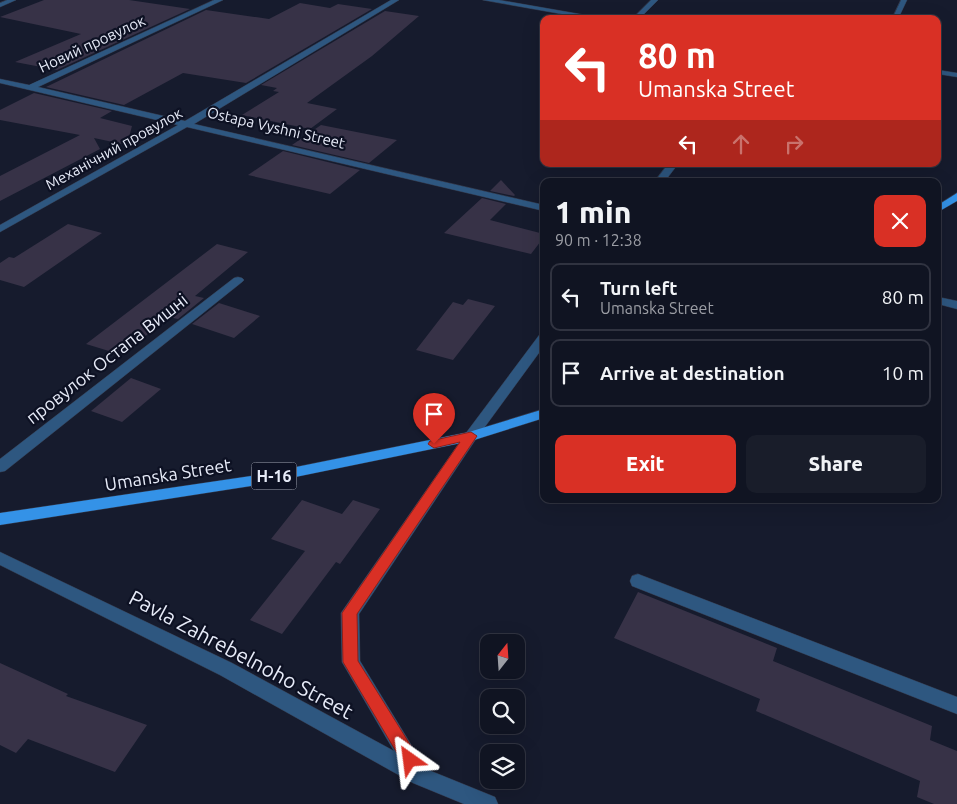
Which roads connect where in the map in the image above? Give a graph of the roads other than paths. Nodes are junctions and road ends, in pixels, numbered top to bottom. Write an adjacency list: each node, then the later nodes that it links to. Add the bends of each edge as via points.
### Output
1 (13, 0): 7 (street)
2 (220, 0): 14 (street, Новий провулок)
3 (396, 0): 15 (street, Механічний провулок)
4 (486, 0): 8 (street)
5 (655, 0): 9 (street)
6 (904, 0): 10 (street)
7 (0, 5)
8 (580, 15)
9 (638, 15)
10 (896, 15)
11 (941, 72): 12 (street)
12 (957, 75)
13 (0, 82): 14 (street, Ostapa Vyshni Street)
14 (30, 88): 15 (street, Ostapa Vyshni Street)
15 (187, 124): 19 (street, Ostapa Vyshni Street); 21 (street, Механічний провулок)
16 (671, 167): 17 (street)
17 (662, 178)
18 (957, 196): 20 (main road)
19 (540, 207)
20 (941, 207)
21 (0, 230)
22 (238, 280): 28 (street, провулок Остапа Вишні)
23 (941, 301): 24 (street)
24 (957, 305)
25 (540, 342): 27 (street)
26 (540, 415): 27 (main road, Umanska Street / Н-16)
27 (471, 436): 29 (main road, Umanska Street / Н-16, via 251,481); 33 (street, via 350,613 351,662)
28 (0, 467)
29 (0, 519)
30 (0, 558): 33 (street, Pavla Zahrebelnoho Street, via 226,669)
31 (638, 581): 32 (street)
32 (957, 706)
33 (420, 776): 34 (street, Pavla Zahrebelnoho Street)
34 (488, 804)

